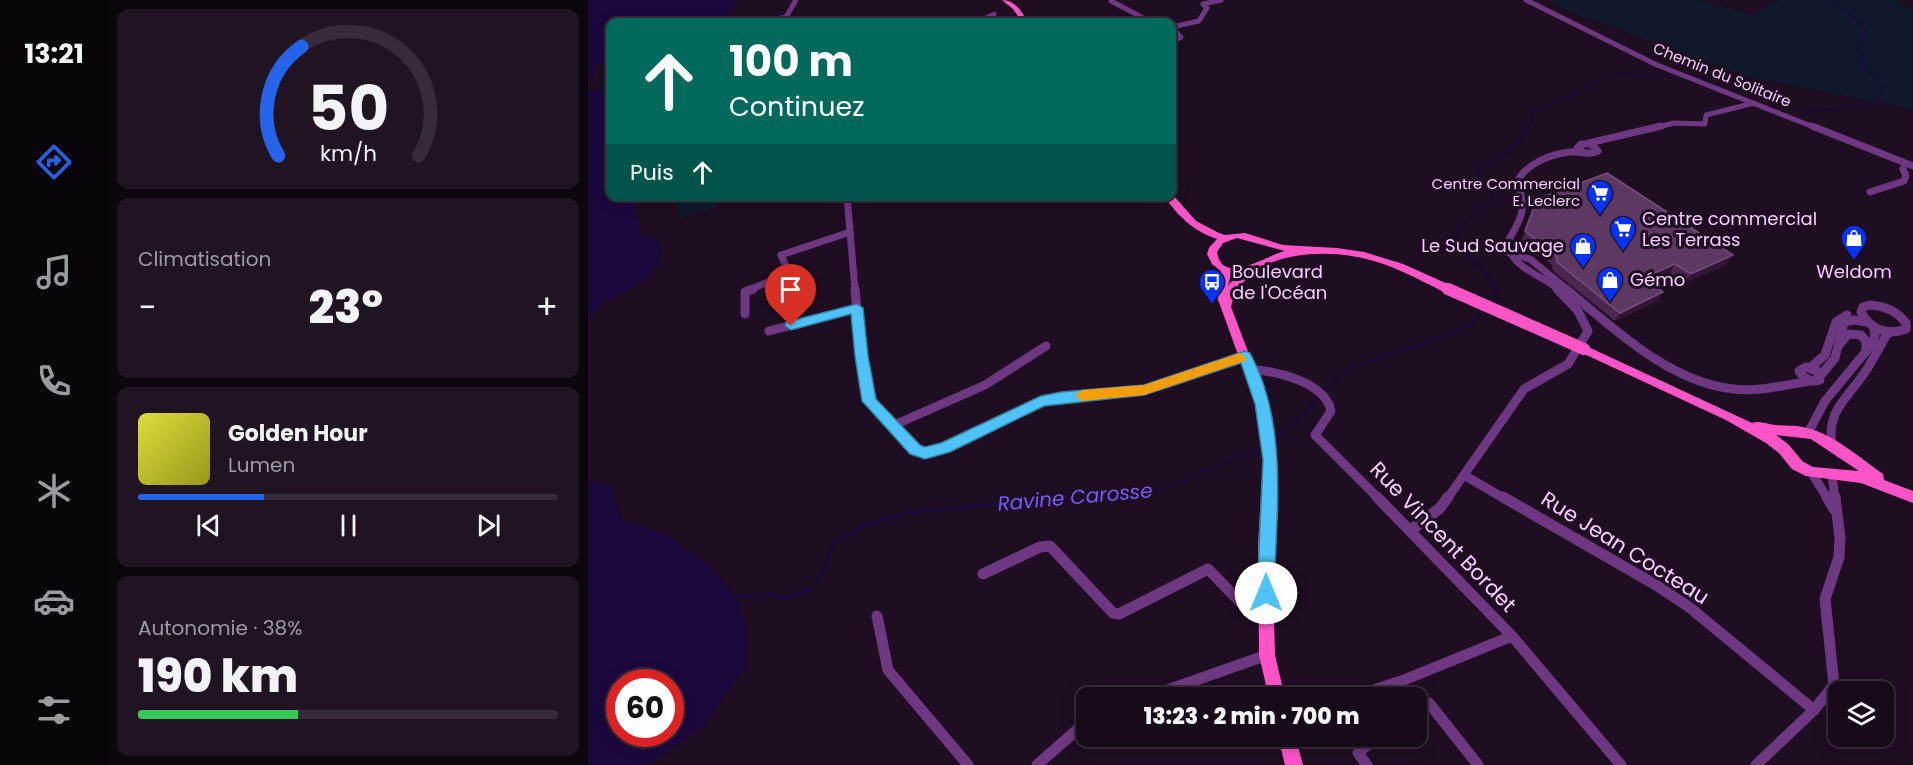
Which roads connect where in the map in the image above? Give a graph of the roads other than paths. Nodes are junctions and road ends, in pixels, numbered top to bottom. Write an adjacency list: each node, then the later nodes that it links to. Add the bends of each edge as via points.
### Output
1 (796, 0): 7 (street)
2 (1005, 0): 9 (main road)
3 (1221, 0): 11 (street, via 1203,4 1207,8 1199,21)
4 (1526, 0): 12 (street, Chemin du Solitaire, via 1676,73)
5 (1111, 1): 10 (street)
6 (994, 14): 8 (street)
7 (787, 18)
8 (986, 18)
9 (1022, 18)
10 (1143, 18)
11 (1176, 27)
12 (1754, 103): 13 (street, via 1706,115 1705,124 1674,123); 15 (street, Chemin du Solitaire)
13 (1600, 145): 14 (street, via 1581,144); 14 (street, via 1596,153)
14 (1577, 150): 26 (street, via 1549,157 1518,178 1523,215 1508,238)
15 (1913, 166)
16 (1903, 169): 17 (street, via 1904,181)
17 (1870, 192)
18 (847, 201): 21 (street)
19 (1171, 201): 20 (main road)
20 (1177, 209): 22 (main road, via 1197,227); 24 (main road, via 1183,224)
21 (850, 232): 30 (street); 33 (street, via 781,255 788,271 744,292)
22 (1224, 238): 23 (main road, via 1242,235); 24 (main road)
23 (1263, 243): 25 (main road, via 1280,248); 27 (main road, via 1268,250)
24 (1213, 248): 28 (main road, via 1214,260)
25 (1337, 251): 27 (main road); 48 (main road, bridge, via 1387,262)
26 (1509, 253): 47 (street, via 1530,259 1659,362 1720,387); 56 (street, via 1517,263 1560,292 1587,323 1588,331 1568,364 1524,389)
27 (1267, 259): 29 (main road)
28 (1227, 269): 29 (main road); 31 (main road, via 1221,294)
29 (1248, 271): 31 (main road, via 1228,295)
30 (857, 308): 36 (street); 49 (street, via 869,401)
31 (1226, 310): 41 (main road)
32 (1861, 312): 34 (street, via 1866,306 1876,305); 35 (street); 42 (street, via 1839,319 1825,355)
33 (745, 314)
34 (1911, 320): 37 (street, via 1903,331)
35 (1870, 324): 37 (street); 39 (street, via 1844,322); 40 (street, via 1875,339)
36 (769, 331)
37 (1891, 332): 52 (street, via 1861,378 1837,405 1829,425)
38 (1047, 346): 49 (street, via 985,386)
39 (1839, 346): 40 (street, via 1853,333 1866,341); 45 (street, via 1835,358)
40 (1866, 352): 51 (street, via 1825,401)
41 (1245, 356): 43 (main road); 49 (street, via 1144,390 1041,401 934,452 915,450)
42 (1810, 368): 44 (street, via 1801,368); 45 (street)
43 (1250, 370): 60 (street, Rue Vincent Bordet, via 1290,374 1326,400 1331,413 1316,435); 63 (main road, via 1267,425 1270,460)
44 (1800, 373): 46 (street); 47 (street)
45 (1820, 376): 46 (street, via 1819,381)
46 (1810, 381): 47 (street)
47 (1793, 384)
48 (1730, 417): 50 (main road, via 1774,431); 53 (main road)
49 (892, 426)
50 (1793, 432): 51 (main road); 53 (main road, via 1784,438)
51 (1808, 433): 52 (main road)
52 (1834, 448): 55 (main road, via 1842,461 1841,470); 57 (main road)
53 (1784, 449): 54 (main road, via 1797,465)
54 (1811, 472): 55 (main road); 59 (street)
55 (1834, 474): 57 (main road, via 1862,477); 59 (street)
56 (1464, 475): 60 (street, via 1440,508); 70 (street, Rue Jean Cocteau, via 1665,591)
57 (1895, 489): 58 (main road)
58 (1913, 497)
59 (1835, 510): 70 (street, via 1839,557 1825,599 1834,685)
60 (1411, 530): 64 (street, Rue Vincent Bordet)
61 (983, 574): 63 (street, via 1050,546 1113,613 1119,614 1208,569 1244,606)
62 (877, 616): 74 (street, via 888,670)
63 (1266, 616): 65 (main road)
64 (1512, 636): 68 (street); 79 (street, Rue Vincent Bordet)
65 (1267, 655): 66 (street); 67 (main road)
66 (1176, 687)
67 (1274, 687)
68 (1383, 687)
69 (1427, 704): 78 (street)
70 (1814, 710): 80 (street)
71 (1076, 732): 75 (street)
72 (1289, 747): 76 (main road)
73 (1365, 747): 77 (street, via 1358,753)
74 (968, 765)
75 (1037, 765)
76 (1294, 765)
77 (1366, 765)
78 (1478, 765)
79 (1621, 765)
80 (1756, 765)

